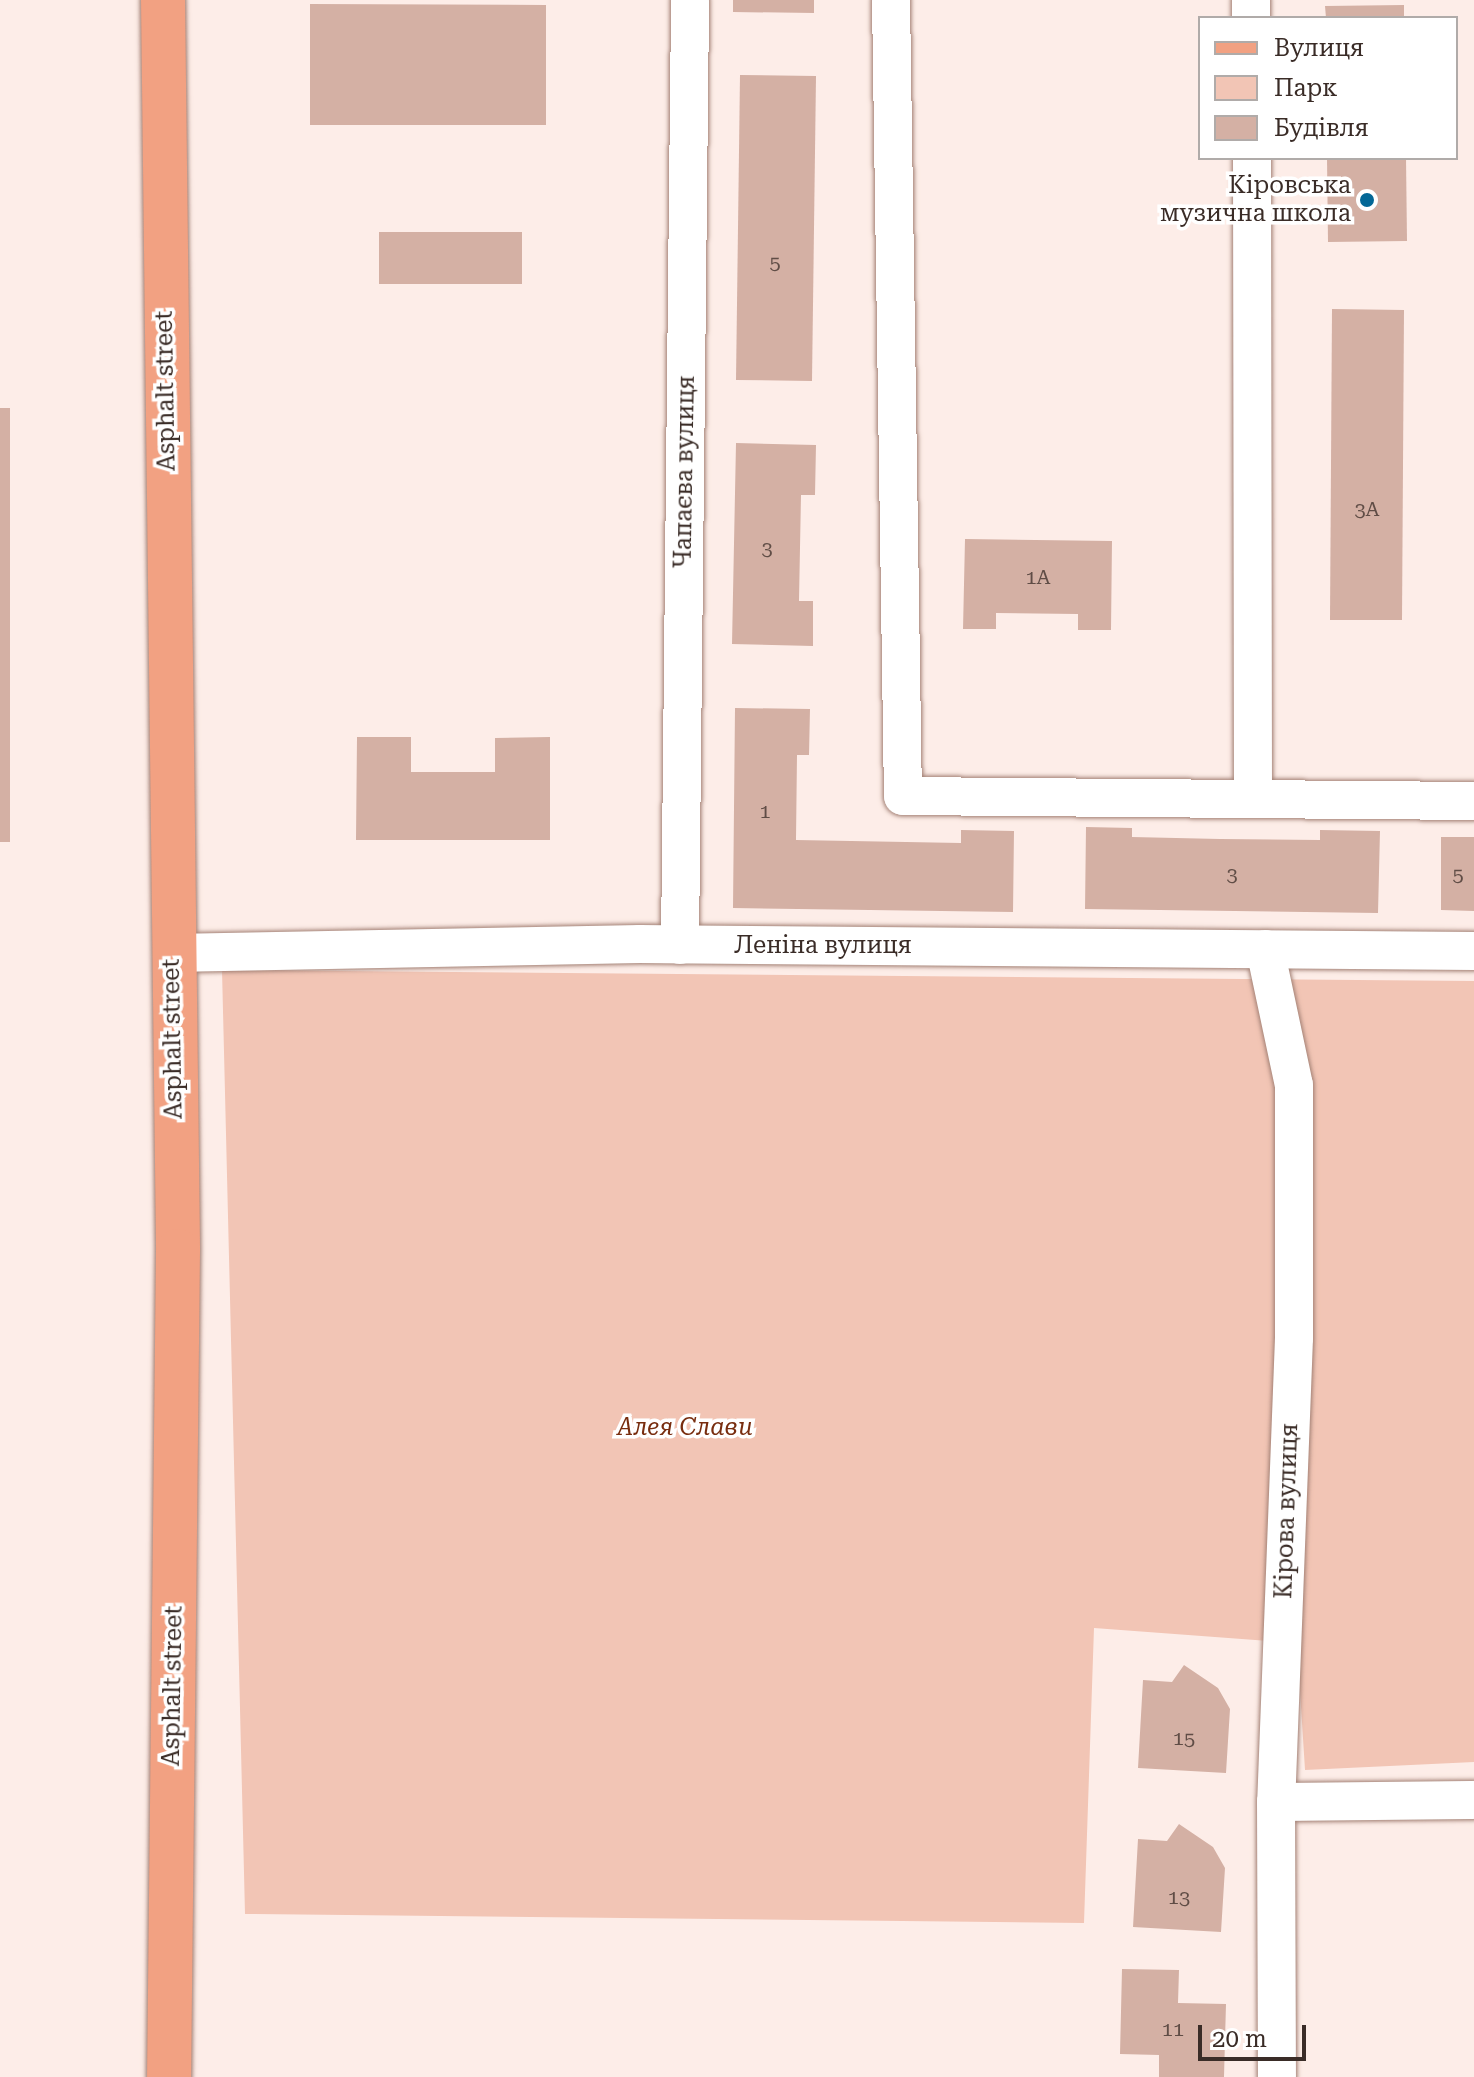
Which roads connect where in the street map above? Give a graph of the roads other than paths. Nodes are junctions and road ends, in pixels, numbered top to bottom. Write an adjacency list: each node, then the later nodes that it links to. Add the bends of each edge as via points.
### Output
1 (163, 0): 10 (main road, Asphalt street)
2 (690, 0): 7 (street, Чапаєва вулиця)
3 (891, 0): 5 (street, via 903,796)
4 (1252, 160): 5 (street)
5 (1253, 799): 6 (street)
6 (1474, 801)
7 (680, 945): 8 (street, Леніна вулиця); 10 (street, Леніна вулиця)
8 (1265, 949): 9 (street, Леніна вулиця); 12 (street, Кірова вулиця, via 1294,1085 1294,1338)
9 (1474, 951)
10 (172, 953): 13 (main road, Asphalt street, via 178,1251)
11 (1474, 1800): 12 (street)
12 (1276, 1802): 14 (street, Кірова вулиця)
13 (169, 2077)
14 (1277, 2077)

